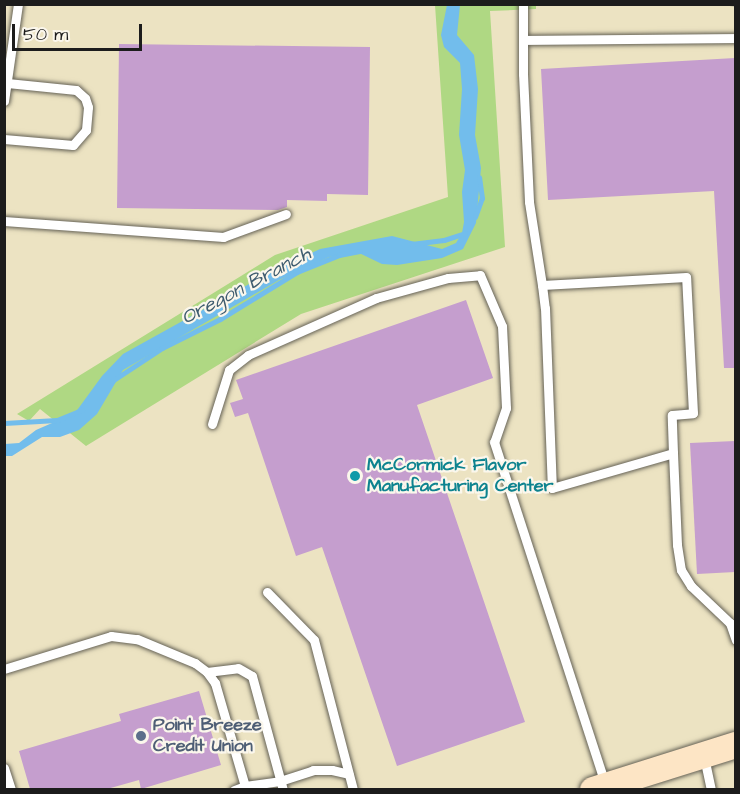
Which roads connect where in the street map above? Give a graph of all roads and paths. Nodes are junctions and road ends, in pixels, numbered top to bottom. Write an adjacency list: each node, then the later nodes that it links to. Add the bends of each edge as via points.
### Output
1 (18, 4): 5 (lane)
2 (523, 4): 4 (lane)
3 (735, 38): 4 (lane)
4 (523, 40): 10 (lane, via 529,202)
5 (8, 83): 6 (lane); 7 (lane, via 76,90 88,107 86,130 73,144)
6 (4, 101)
7 (4, 139)
8 (286, 214): 9 (lane, via 223,237)
9 (4, 221)
10 (542, 285): 12 (lane, via 552,488); 12 (lane, via 686,278 693,414 672,415)
11 (212, 424): 24 (lane, via 229,370 248,355 376,298 448,278 480,275 502,326 506,408 494,442)
12 (674, 453): 14 (lane, via 681,570 691,586)
13 (267, 592): 21 (lane, via 314,640)
14 (733, 622): 15 (lane)
15 (735, 640)
16 (4, 669): 17 (lane, via 111,636 125,636 195,663)
17 (207, 672): 22 (lane, via 238,668 252,676); 23 (lane, via 215,683)
18 (735, 745): 19 (main road)
19 (704, 755): 24 (main road); 28 (lane)
20 (4, 768): 25 (lane)
21 (349, 774): 22 (lane, via 313,770); 27 (lane)
22 (282, 785): 23 (lane)
23 (245, 786): 26 (lane)
24 (599, 787)
25 (11, 789)
26 (234, 789)
27 (353, 789)
28 (711, 789)

